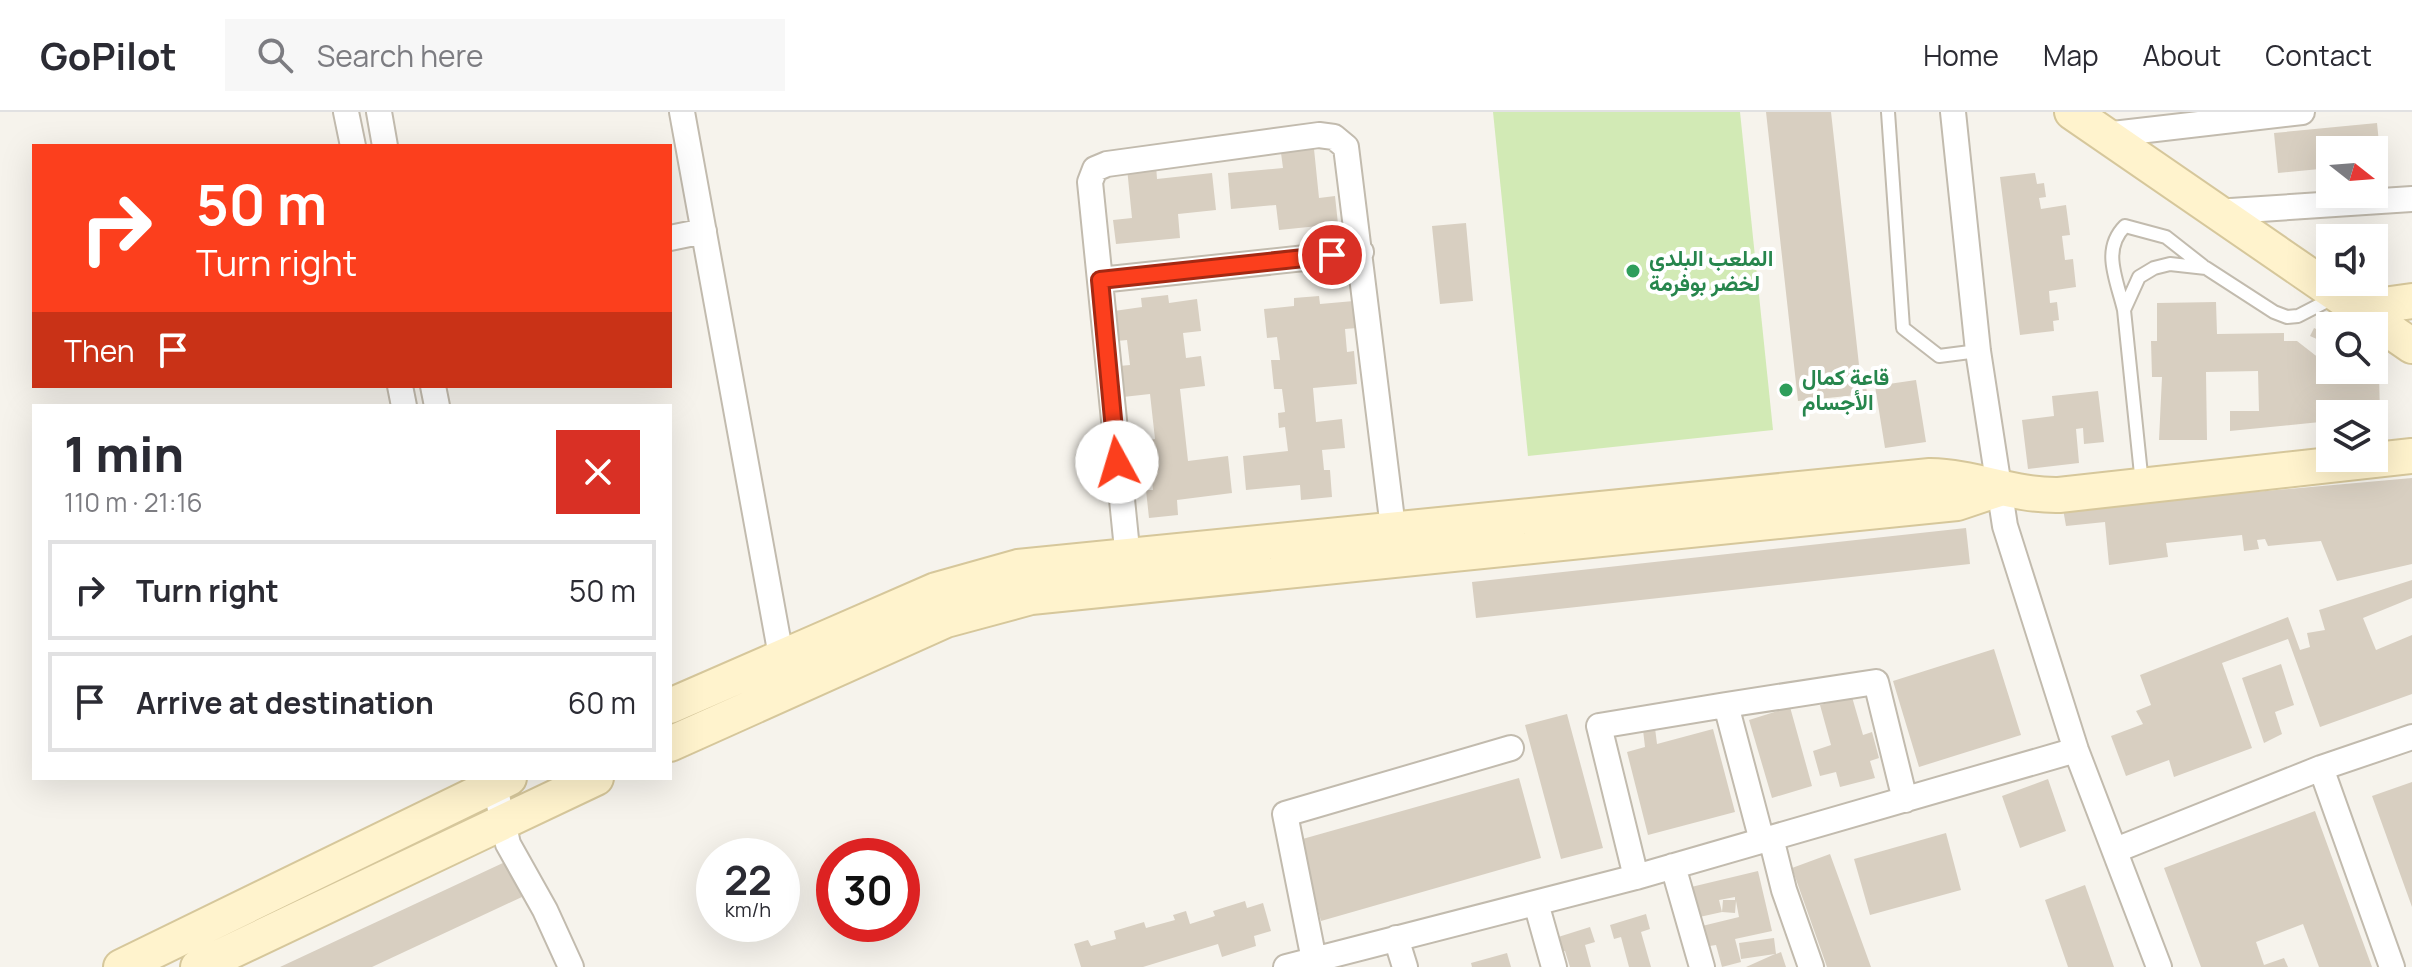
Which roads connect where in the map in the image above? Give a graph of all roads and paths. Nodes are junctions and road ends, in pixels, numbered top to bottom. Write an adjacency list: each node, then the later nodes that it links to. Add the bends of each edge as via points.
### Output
1 (346, 112): 9 (street)
2 (379, 112): 10 (street)
3 (682, 112): 13 (street)
4 (1888, 112): 22 (lane, via 1903,328 1939,356)
5 (1953, 112): 22 (street)
6 (2072, 112): 8 (main road)
7 (2302, 112): 8 (street)
8 (2104, 135): 12 (main road)
9 (353, 144)
10 (385, 144)
11 (2412, 199): 12 (street)
12 (2215, 212): 18 (main road)
13 (704, 231): 14 (street); 28 (street)
14 (672, 238)
15 (1361, 252): 17 (street); 17 (street, via 1349,154 1341,141 1319,135 1095,169 1090,182); 26 (street)
16 (2206, 268): 18 (lane, via 2287,317); 20 (lane, via 2154,268 2139,277); 20 (lane, via 2166,237 2125,226 2115,235 2110,256)
17 (1100, 280): 27 (street)
18 (2344, 299): 19 (main road, via 2376,306); 21 (main road)
19 (2412, 301)
20 (2124, 310): 24 (lane)
21 (2412, 346)
22 (1978, 351): 25 (street)
23 (2412, 456): 24 (main road)
24 (2142, 486): 25 (main road, via 2059,495)
25 (1999, 489): 26 (main road, via 1930,476); 27 (main road, via 1957,503); 34 (street, via 2008,537)
26 (1393, 528): 27 (main road)
27 (1129, 569): 28 (main road, via 1018,567 962,581); 32 (main road, via 946,620)
28 (781, 656): 29 (main road)
29 (672, 705)
30 (1726, 705): 38 (street, via 1876,682); 40 (street); 43 (street, via 1599,726)
31 (2412, 737): 35 (street)
32 (672, 743)
33 (1511, 748): 46 (street, via 1285,814)
34 (2076, 750): 38 (street); 41 (street)
35 (2321, 768): 41 (street); 56 (street)
36 (498, 780): 39 (street); 47 (main road)
37 (592, 780): 39 (main road)
38 (1905, 800): 40 (street)
39 (501, 821): 48 (main road); 49 (street)
40 (1766, 840): 42 (street); 54 (street)
41 (2116, 850): 55 (street)
42 (1673, 866): 43 (street); 53 (street)
43 (1636, 877): 44 (street)
44 (1536, 903): 45 (street); 52 (street)
45 (1396, 938): 46 (street); 51 (street)
46 (1314, 960): 50 (street)
47 (121, 967)
48 (198, 967)
49 (571, 967)
50 (1286, 967)
51 (1405, 967)
52 (1554, 967)
53 (1702, 967)
54 (1811, 967)
55 (2159, 967)
56 (2392, 967)

